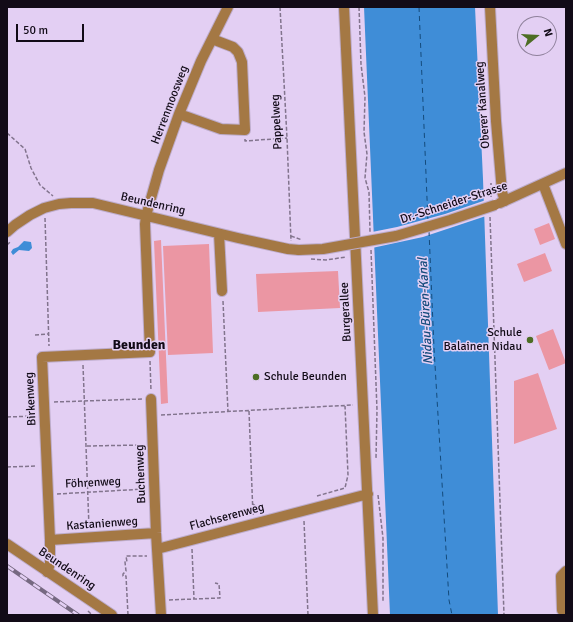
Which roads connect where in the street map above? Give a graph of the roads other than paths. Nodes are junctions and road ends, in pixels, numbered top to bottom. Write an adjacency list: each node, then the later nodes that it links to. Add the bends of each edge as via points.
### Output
1 (228, 7): 4 (street, Herrenmoosweg)
2 (344, 7): 17 (street, Burgerallee, via 363,405)
3 (490, 7): 8 (street, Oberer Kanalweg, via 496,121)
4 (212, 39): 5 (street, Herrenmoosweg); 5 (street, via 233,47 242,62 245,130 221,129)
5 (179, 114): 9 (street, Herrenmoosweg)
6 (566, 173): 7 (street, Dr.-Schneider-Strasse)
7 (543, 184): 8 (street, Dr.-Schneider-Strasse); 12 (street)
8 (505, 201): 13 (street, Dr.-Schneider-Strasse, bridge, via 396,236 323,249)
9 (146, 216): 10 (street, Beundenring); 11 (street, Beundenring, via 93,203 71,202 59,204 46,214 30,215 15,225); 15 (street, Herrenmoosweg, via 150,352)
10 (219, 234): 13 (street, Beundenring, via 278,247); 14 (street)
11 (10, 236)
12 (566, 244)
13 (301, 245)
14 (222, 291)
15 (50, 357): 19 (street, Birkenweg, via 42,357)
16 (151, 399): 18 (street, Buchenweg)
17 (372, 492): 21 (street, Flachserenweg, via 191,539); 27 (street, Burgerallee)
18 (156, 533): 19 (street, Kastanienweg); 21 (street, Buchenweg)
19 (50, 540): 23 (street, Birkenweg, via 50,564)
20 (7, 544): 23 (street, Beundenring)
21 (157, 552): 26 (street)
22 (566, 571): 24 (street, via 561,576)
23 (47, 572): 25 (street, Beundenring)
24 (562, 610)
25 (112, 615)
26 (161, 615)
27 (373, 615)

